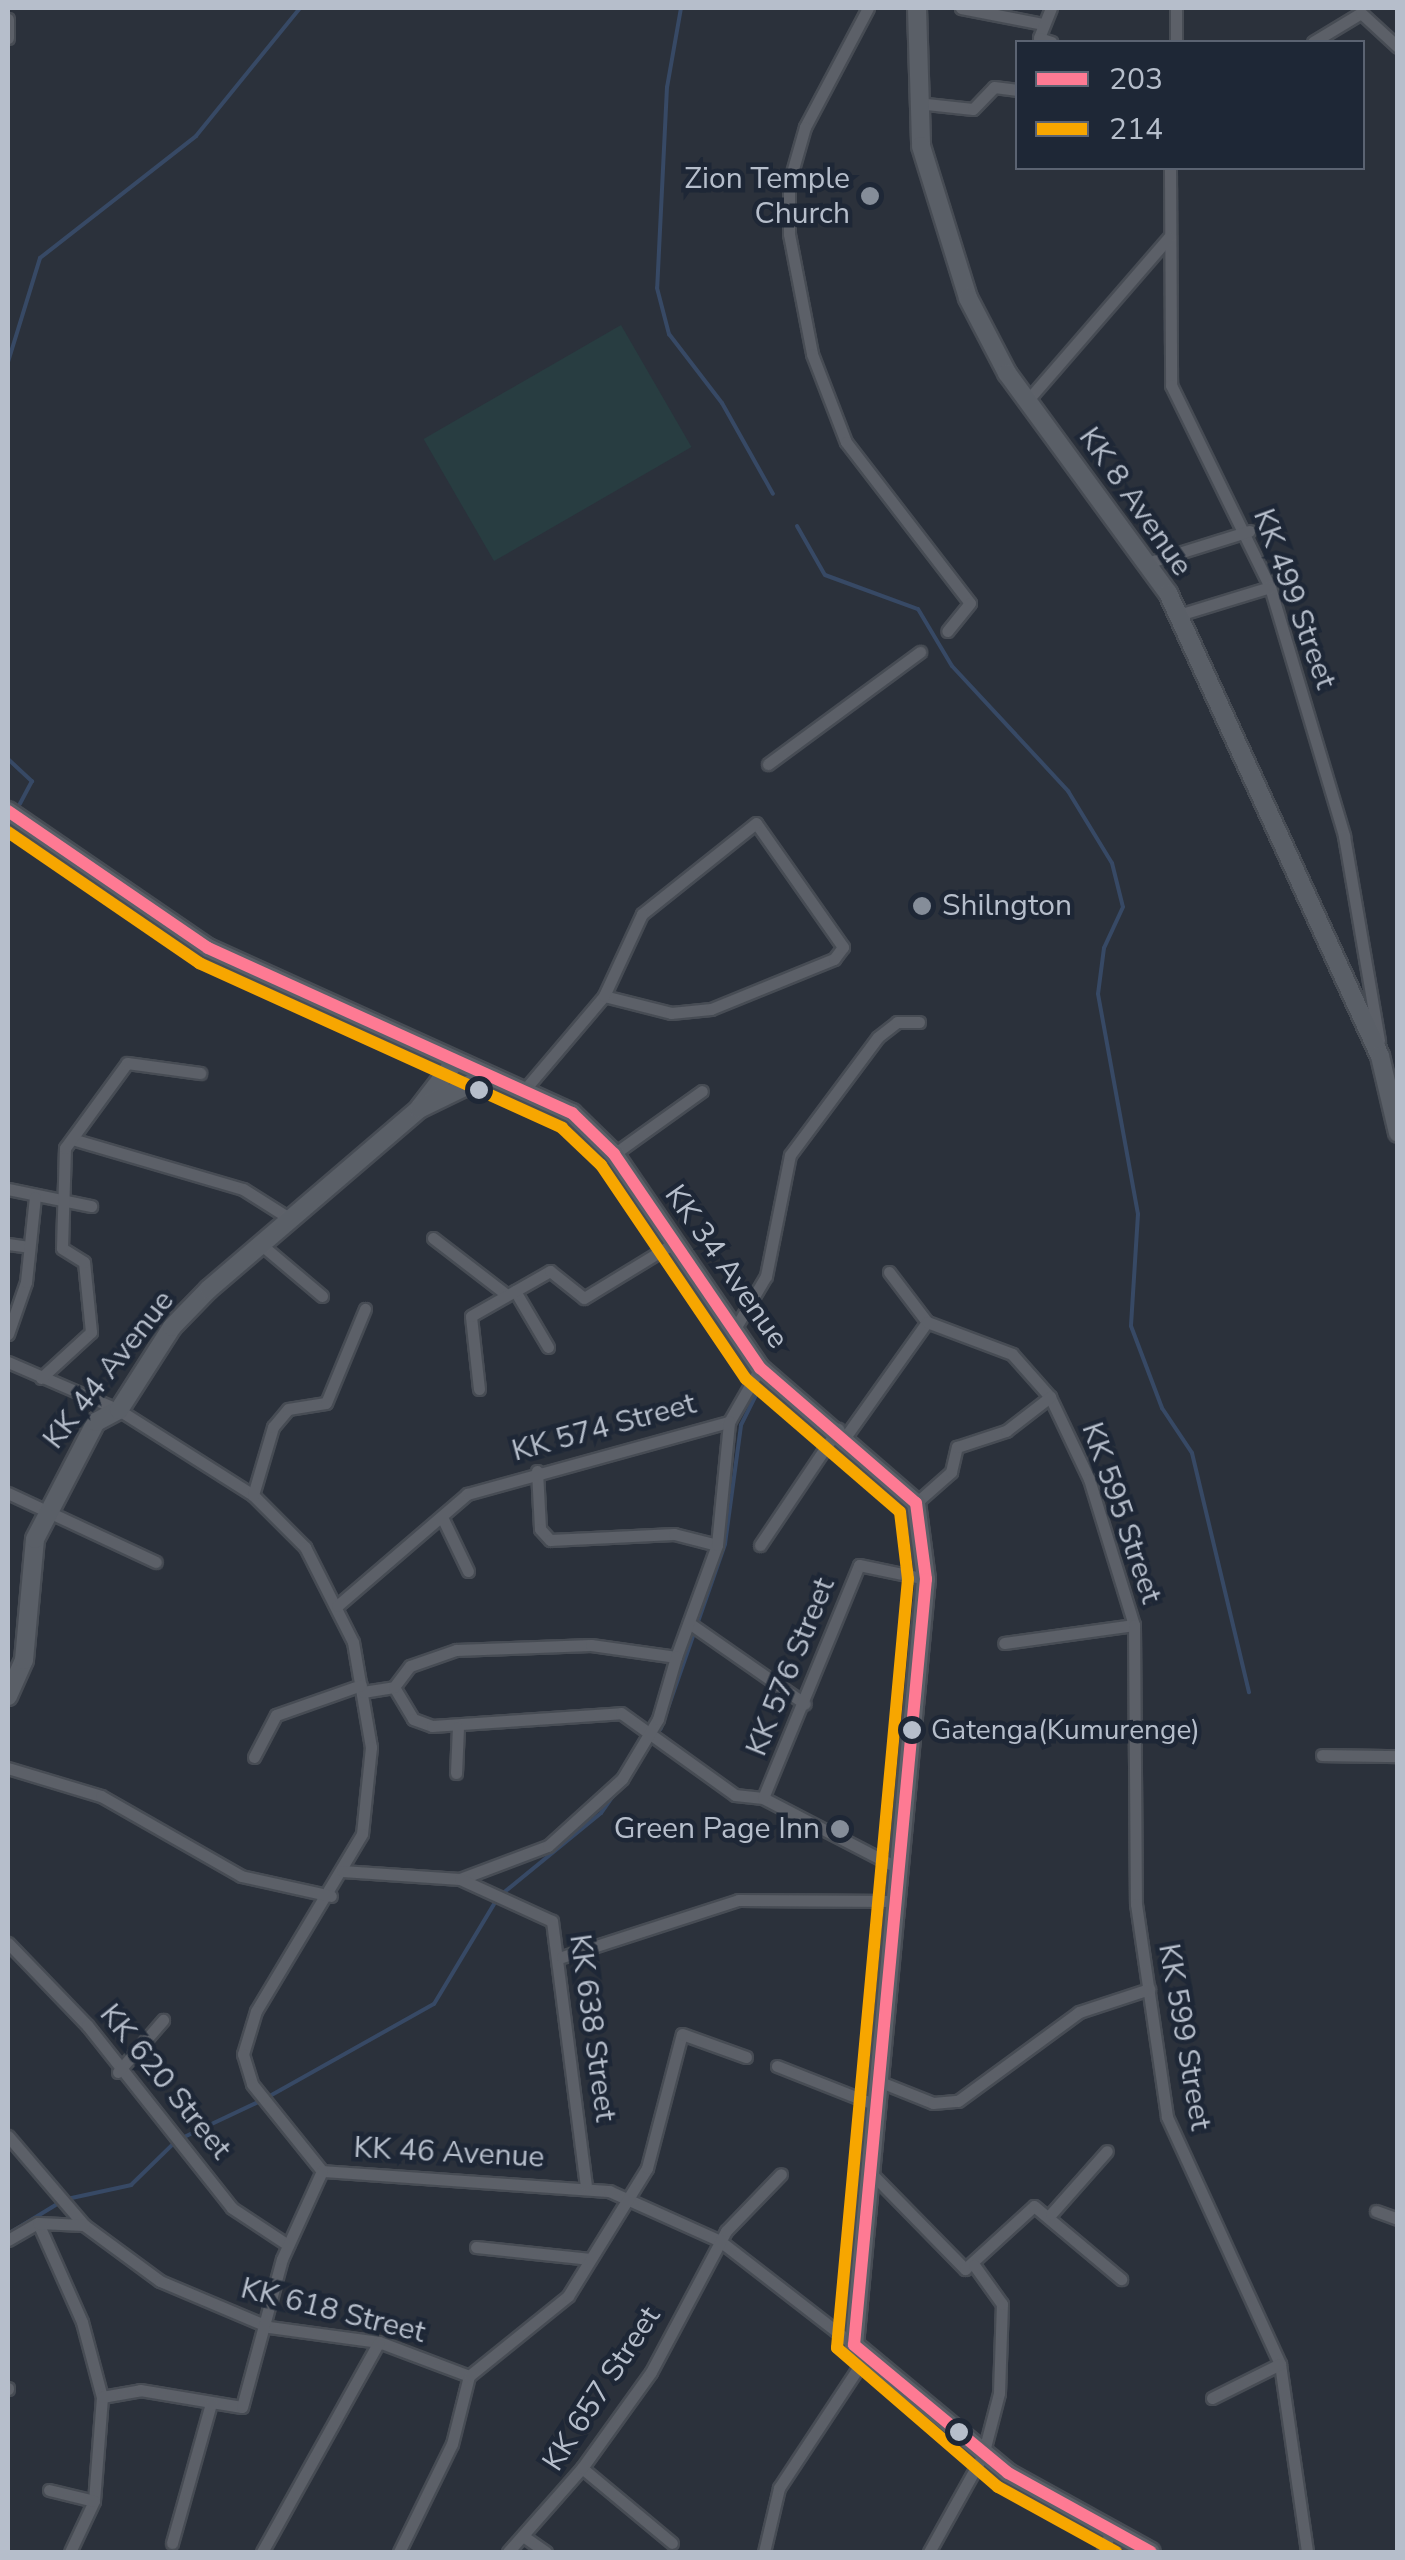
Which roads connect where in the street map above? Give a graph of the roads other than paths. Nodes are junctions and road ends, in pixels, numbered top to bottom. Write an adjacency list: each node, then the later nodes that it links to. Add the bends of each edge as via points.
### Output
1 (868, 8): 24 (street, via 805,127 789,183 789,234 812,354 846,442 970,603)
2 (916, 8): 16 (main road, KK 8 Avenue)
3 (961, 8): 6 (street)
4 (1051, 8): 9 (street)
5 (1176, 8): 12 (street)
6 (992, 11): 7 (street)
7 (1016, 13): 9 (street)
8 (8, 19): 10 (street)
9 (1044, 24): 11 (street, via 1038,38)
10 (8, 38)
11 (1045, 40)
12 (1176, 40)
13 (1315, 40): 14 (street, via 1361,12)
14 (1398, 47)
15 (1015, 90): 16 (street, via 994,87 973,109)
16 (916, 104): 19 (main road, KK 8 Avenue, via 941,232)
17 (1170, 170): 18 (street, KK 499 Street)
18 (1168, 238): 19 (street); 20 (street, KK 499 Street, via 1171,385)
19 (1027, 401): 21 (main road, KK 8 Avenue)
20 (1249, 530): 21 (street); 22 (street, KK 499 Street)
21 (1150, 562): 23 (main road, KK 8 Avenue)
22 (1270, 586): 23 (street); 30 (street, KK 499 Street, via 1360,902)
23 (1179, 614): 30 (main road, KK 8 Avenue)
24 (947, 631)
25 (920, 652): 26 (street)
26 (768, 764)
27 (8, 811): 31 (main road, KK 34 Avenue, via 208,948)
28 (604, 996): 28 (street, via 695,1012 841,955 836,926 756,822 642,914); 34 (street)
29 (919, 1022): 55 (street, via 897,1022 878,1037 790,1155 766,1276)
30 (1380, 1056): 37 (main road, KK 8 Avenue)
31 (453, 1064): 33 (main road, KK 34 Avenue); 36 (main road, KK 44 Avenue)
32 (200, 1073): 38 (street, via 127,1062)
33 (485, 1077): 34 (main road, KK 34 Avenue); 36 (main road, KK 44 Avenue)
34 (526, 1088): 39 (main road, KK 34 Avenue)
35 (702, 1091): 39 (street)
36 (419, 1109): 44 (main road, KK 44 Avenue)
37 (1397, 1126)
38 (72, 1139): 42 (street); 44 (street, via 243,1188)
39 (614, 1154): 46 (main road, KK 34 Avenue)
40 (8, 1188): 41 (street)
41 (35, 1198): 42 (street); 49 (street)
42 (65, 1206): 43 (street); 60 (street, via 62,1248 84,1262 91,1332)
43 (91, 1206)
44 (296, 1223): 48 (main road, KK 44 Avenue)
45 (433, 1238): 51 (street)
46 (674, 1243): 51 (street, via 584,1298 554,1272); 55 (main road, KK 34 Avenue)
47 (8, 1244): 49 (street)
48 (264, 1247): 52 (street); 63 (main road, KK 44 Avenue, via 172,1327)
49 (29, 1248): 56 (street)
50 (889, 1272): 54 (street)
51 (511, 1293): 57 (street); 61 (street, via 471,1316)
52 (322, 1296)
53 (365, 1309): 68 (street, via 326,1404 288,1409 273,1427)
54 (927, 1322): 62 (street, KK 595 Street, via 1012,1354); 65 (street)
55 (732, 1332): 59 (main road, KK 34 Avenue)
56 (8, 1334)
57 (548, 1347)
58 (8, 1362): 60 (street, KK 46 Avenue)
59 (760, 1368): 64 (street, KK 574 Street); 65 (main road, KK 34 Avenue)
60 (42, 1378): 63 (street, KK 46 Avenue)
61 (479, 1390)
62 (1050, 1397): 69 (street, via 1006,1431 957,1447 951,1472); 79 (street, KK 595 Street, via 1089,1479)
63 (119, 1410): 68 (street, KK 46 Avenue); 70 (main road, KK 44 Avenue, via 96,1422)
64 (729, 1422): 66 (street, KK 574 Street); 72 (street)
65 (842, 1433): 69 (main road, KK 34 Avenue); 73 (street)
66 (537, 1471): 71 (street, KK 574 Street, via 466,1494); 72 (street, via 540,1529 550,1540 674,1534)
67 (8, 1493): 70 (street)
68 (252, 1495): 77 (street, KK 46 Avenue, via 304,1547)
69 (916, 1503): 76 (main road)
70 (47, 1507): 74 (street); 82 (main road, KK 44 Avenue)
71 (442, 1517): 75 (street); 77 (street, KK 574 Street)
72 (717, 1545): 78 (street)
73 (760, 1545)
74 (156, 1562)
75 (468, 1571)
76 (926, 1579): 86 (street, KK 576 Street, via 859,1565); 95 (main road)
77 (337, 1606): 84 (street, KK 46 Avenue)
78 (689, 1624): 81 (street); 86 (street)
79 (1134, 1626): 80 (street, KK 595 Street); 102 (street, KK 599 Street, via 1136,1904)
80 (1004, 1643)
81 (676, 1657): 83 (street, via 591,1645 456,1650 410,1666); 88 (street)
82 (13, 1674): 85 (main road, KK 44 Avenue)
83 (394, 1687): 84 (street); 87 (street, via 421,1724)
84 (362, 1689): 91 (street, via 276,1715); 96 (street, KK 46 Avenue, via 368,1794)
85 (8, 1696)
86 (804, 1704): 94 (street, KK 576 Street)
87 (458, 1728): 88 (street, via 608,1711); 93 (street)
88 (654, 1728): 94 (street, via 735,1795); 97 (street, via 622,1778 548,1846)
89 (1322, 1755): 90 (street)
90 (1398, 1756)
91 (254, 1757)
92 (8, 1768): 98 (street, via 101,1796 241,1876)
93 (456, 1774)
94 (764, 1798): 95 (street)
95 (894, 1866): 99 (main road)
96 (342, 1871): 97 (street); 98 (street, KK 46 Avenue)
97 (460, 1879): 101 (street, KK 638 Street, via 547,1912)
98 (331, 1896): 111 (street, KK 46 Avenue, via 256,2011 243,2054 252,2084)
99 (892, 1901): 101 (street, via 738,1900); 107 (main road)
100 (8, 1943): 106 (street, KK 620 Street, via 88,2025)
101 (562, 1957): 114 (street, KK 638 Street)
102 (1150, 1988): 107 (street, via 1079,2012 958,2101 933,2103); 131 (street, KK 599 Street, via 1167,2116)
103 (163, 2020): 106 (street)
104 (746, 2057): 115 (street, via 682,2034 652,2155)
105 (777, 2066): 108 (street)
106 (118, 2072): 123 (street, KK 620 Street, via 190,2150 232,2208)
107 (878, 2081): 108 (main road)
108 (876, 2105): 112 (main road)
109 (8, 2136): 120 (street, KK 618 Street)
110 (1107, 2151): 117 (street)
111 (322, 2170): 114 (street, KK 46 Avenue); 123 (street)
112 (870, 2172): 126 (street, via 958,2265); 130 (main road)
113 (781, 2174): 122 (street, KK 657 Street)
114 (586, 2185): 115 (street, KK 46 Avenue)
115 (628, 2197): 122 (street, KK 46 Avenue); 125 (street)
116 (1376, 2211): 118 (street)
117 (1051, 2214): 126 (street, via 1029,2209); 127 (street)
118 (1398, 2219)
119 (38, 2224): 120 (street); 121 (street); 133 (street, via 82,2322)
120 (84, 2226): 128 (street, KK 618 Street, via 160,2280)
121 (8, 2240)
122 (720, 2242): 130 (street, KK 46 Avenue); 137 (street, KK 657 Street, via 651,2372)
123 (288, 2245): 128 (street)
124 (476, 2248): 125 (street)
125 (590, 2259): 132 (street, via 564,2300)
126 (974, 2265): 136 (street, via 1002,2304 999,2393)
127 (1120, 2279)
128 (269, 2327): 129 (street, KK 618 Street); 135 (street, via 242,2406)
129 (378, 2342): 132 (street, KK 618 Street); 145 (street)
130 (860, 2350): 136 (main road); 149 (street, via 779,2488)
131 (1280, 2364): 134 (street); 153 (street, KK 599 Street)
132 (469, 2376): 146 (street, via 452,2444)
133 (102, 2397): 135 (street, via 140,2390); 139 (street)
134 (1212, 2398)
135 (211, 2402): 142 (street)
136 (983, 2455): 140 (main road); 150 (street)
137 (582, 2468): 141 (street, KK 657 Street); 143 (street)
138 (48, 2490): 139 (street)
139 (94, 2501): 144 (street)
140 (1110, 2533): 151 (street); 152 (main road)
141 (523, 2536): 147 (street, KK 657 Street); 148 (street)
142 (172, 2543)
143 (672, 2543)
144 (70, 2552)
145 (262, 2552)
146 (398, 2552)
147 (508, 2552)
148 (546, 2552)
149 (764, 2552)
150 (929, 2552)
151 (1103, 2552)
152 (1152, 2552)
153 (1307, 2552)

